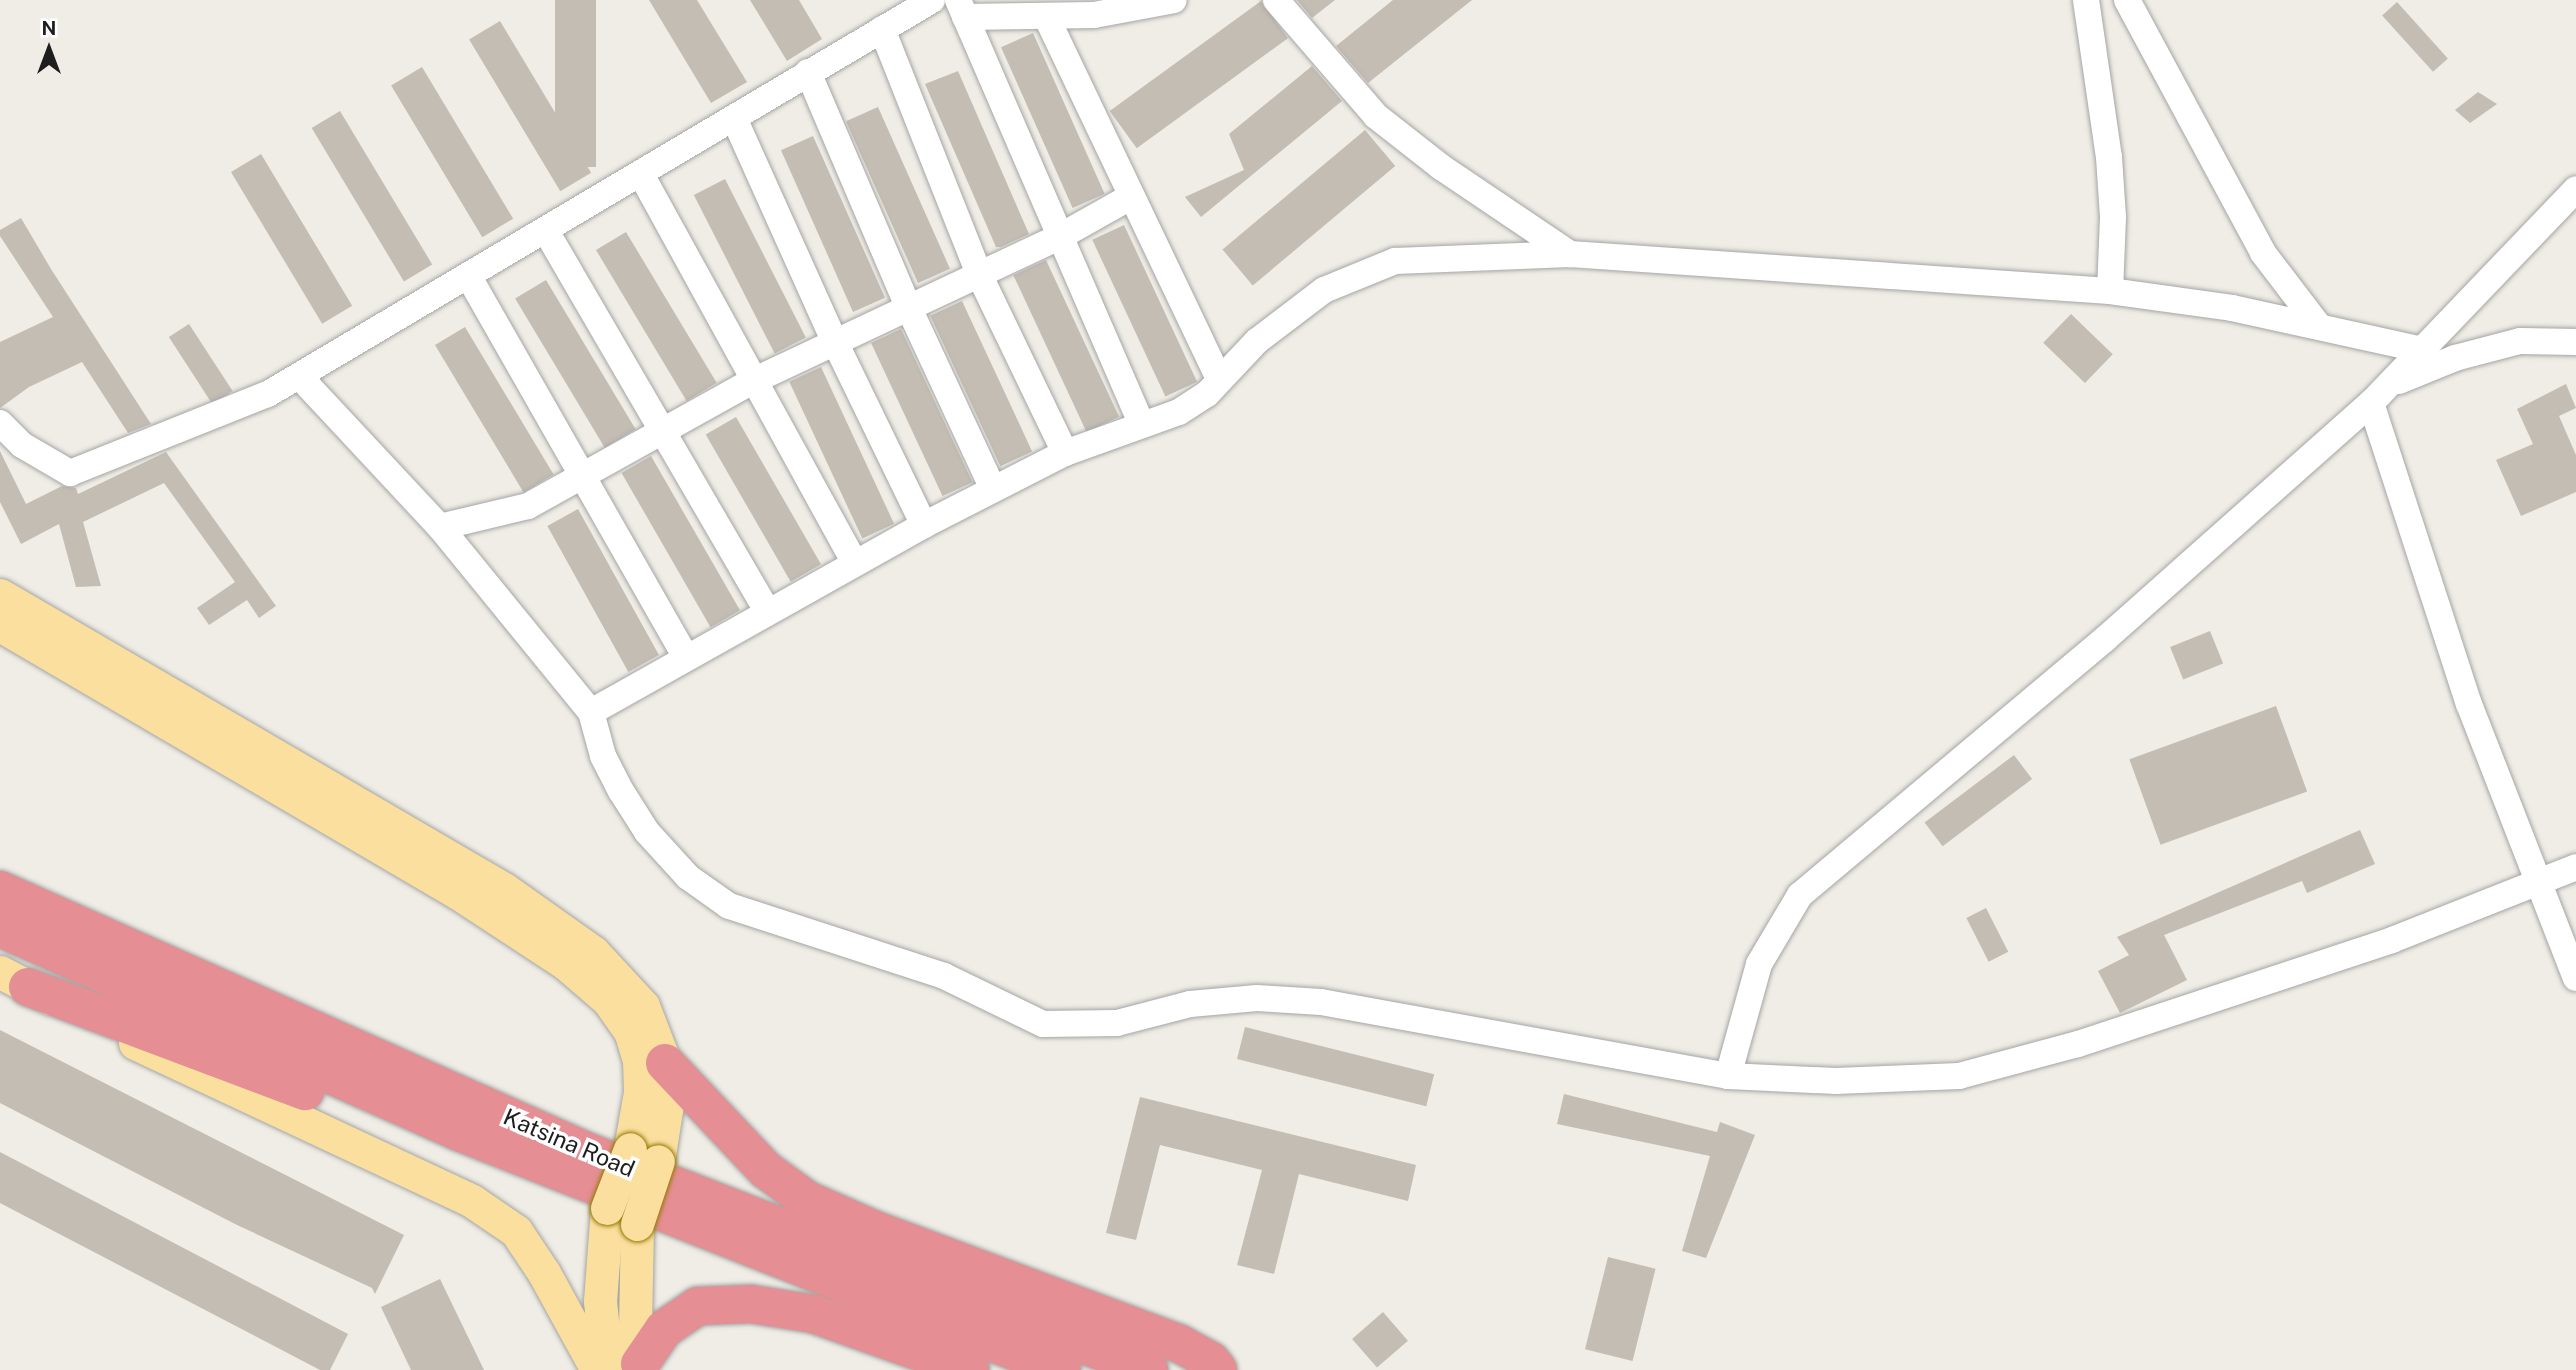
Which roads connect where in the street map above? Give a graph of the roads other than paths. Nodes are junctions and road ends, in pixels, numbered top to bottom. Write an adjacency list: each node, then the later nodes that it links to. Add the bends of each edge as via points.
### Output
1 (932, 0): 8 (street)
2 (1174, 0): 7 (street, via 1094,15)
3 (1276, 0): 16 (street, via 1376,116 1441,167)
4 (2086, 0): 19 (street, via 2112,193)
5 (2127, 0): 21 (street, via 2263,253)
6 (961, 8): 7 (street); 15 (street)
7 (1046, 16): 13 (street)
8 (881, 29): 9 (street); 17 (street)
9 (808, 72): 10 (street); 20 (street)
10 (734, 118): 11 (street); 22 (street)
11 (642, 176): 14 (street); 27 (street)
12 (2576, 189): 24 (street, via 2464,301)
13 (1132, 196): 15 (street); 26 (street)
14 (546, 231): 18 (street); 31 (street)
15 (1061, 236): 17 (street); 30 (street)
16 (1570, 254): 19 (street); 26 (street, via 1395,261 1324,289)
17 (978, 272): 20 (street); 32 (street)
18 (469, 277): 25 (street); 33 (street)
19 (2110, 291): 21 (street)
20 (908, 306): 22 (street); 34 (street)
21 (2318, 325): 24 (street)
22 (834, 340): 27 (street); 35 (street)
23 (2576, 342): 28 (street, via 2520,341 2455,358)
24 (2423, 350): 28 (street)
25 (299, 376): 29 (street, via 268,394 70,473 22,445); 36 (street)
26 (1218, 377): 30 (street, via 1207,394 1180,412)
27 (753, 381): 31 (street); 37 (street)
28 (2378, 395): 44 (street, via 2469,704); 50 (street, via 2105,639 1800,895 1759,964)
29 (0, 423)
30 (1142, 425): 32 (street)
31 (661, 430): 33 (street); 39 (street)
32 (1065, 453): 34 (street)
33 (582, 475): 36 (street, via 528,506); 41 (street)
34 (993, 489): 35 (street)
35 (924, 525): 37 (street)
36 (440, 527): 42 (street)
37 (855, 563): 39 (street)
38 (0, 595): 49 (main road, via 526,905 593,952 643,1006)
39 (768, 612): 41 (street)
40 (0, 625): 51 (main road, via 458,893 565,963 608,1000 630,1031 639,1061)
41 (686, 658): 42 (street)
42 (591, 712): 50 (street, via 603,756 648,832 688,877 729,906 944,976 1043,1024 1117,1023 1190,1004 1257,998 1321,1002)
43 (2576, 866): 44 (street)
44 (2538, 880): 47 (street); 50 (street, via 2392,940 2078,1044 1959,1076 1836,1081)
45 (0, 890): 57 (highway, Katsina Road, via 588,1152)
46 (0, 928): 52 (highway, Katsina Road)
47 (2576, 978)
48 (14, 979): 52 (highway, via 298,1088 436,1150 505,1170); 54 (main road, via 161,1056 472,1201 516,1231)
49 (665, 1063): 51 (main road, via 669,1092); 58 (highway, via 766,1170 807,1200 1180,1344 1211,1360)
50 (1728, 1076)
51 (644, 1155): 53 (main road, bridge); 53 (main road, bridge, via 607,1208 600,1301)
52 (556, 1171): 56 (highway, Katsina Road)
53 (629, 1368): 55 (highway, via 664,1329 698,1306 751,1304 814,1314)
54 (597, 1370)
55 (970, 1370)
56 (1062, 1370)
57 (1149, 1370)
58 (1218, 1370)

